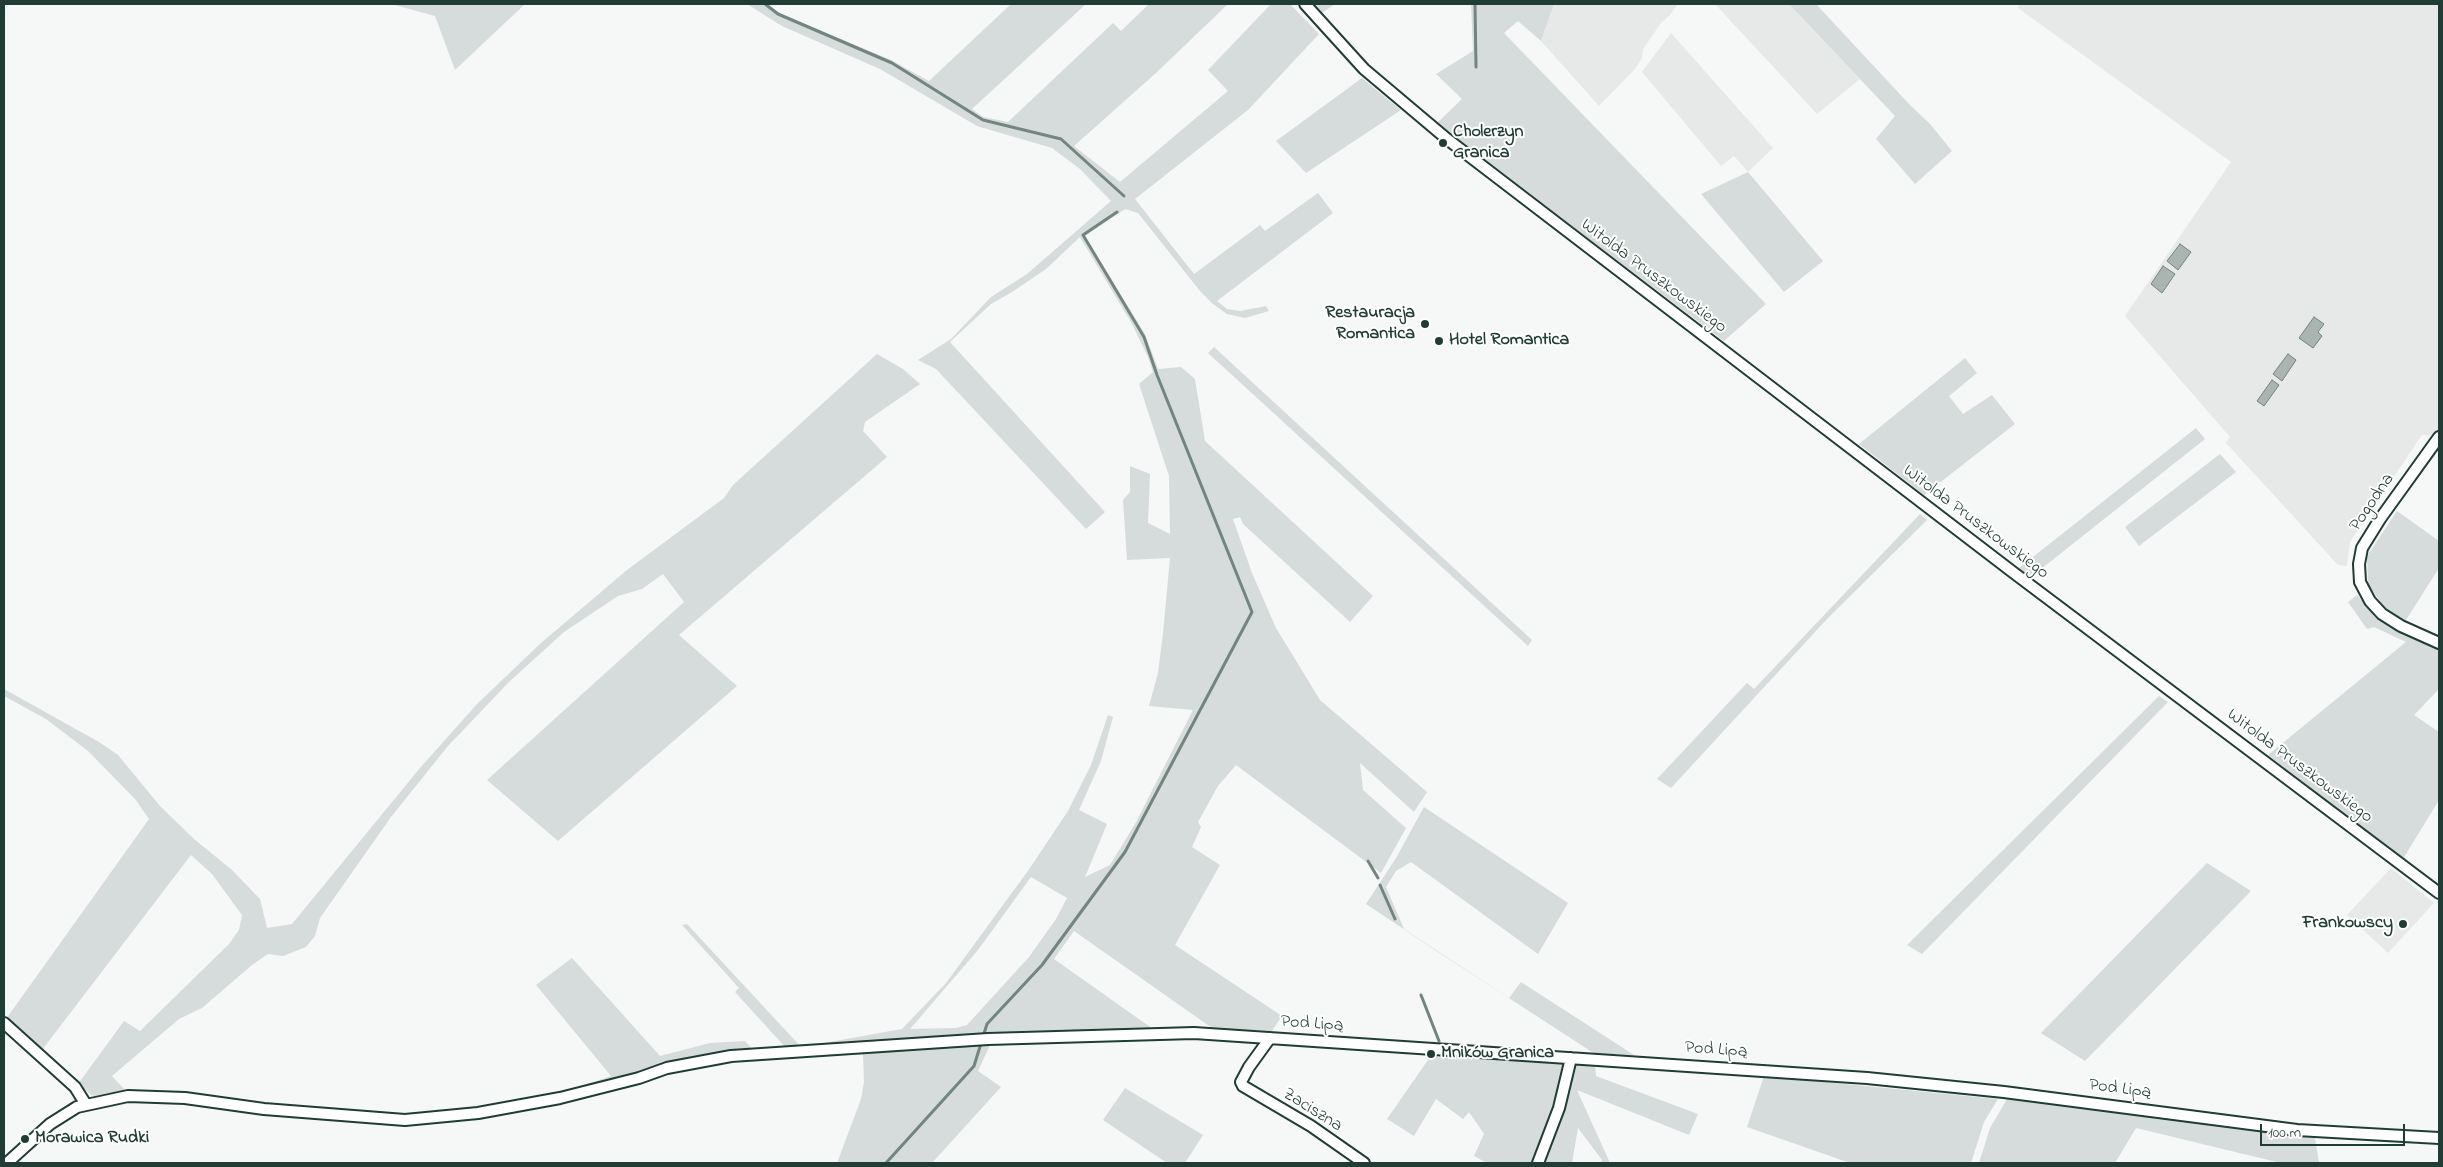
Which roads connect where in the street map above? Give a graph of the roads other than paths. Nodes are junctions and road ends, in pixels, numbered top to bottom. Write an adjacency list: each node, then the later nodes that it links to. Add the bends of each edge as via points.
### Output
1 (1305, 4): 4 (street, Witolda Pruszkowskiego, via 1364,69 1494,176)
2 (2439, 437): 3 (street, Pogodna, via 2380,519 2362,548 2359,564 2360,582 2370,601 2382,614)
3 (2439, 643)
4 (2439, 893)
5 (4, 1023): 8 (street, via 75,1087)
6 (1270, 1038): 7 (street, Pod Lipą); 8 (street, Pod Lipą, via 1194,1033 983,1040 732,1056 667,1068 560,1098 478,1113 405,1120 264,1109 185,1098 128,1096); 11 (street, Zaciszna, via 1249,1067 1243,1086 1311,1126)
7 (1571, 1058): 9 (street, Pod Lipą, via 1868,1078 2297,1130); 12 (street, via 1559,1108)
8 (85, 1103): 10 (street, via 50,1124)
9 (2439, 1138)
10 (7, 1163)
11 (1364, 1163)
12 (1538, 1163)

